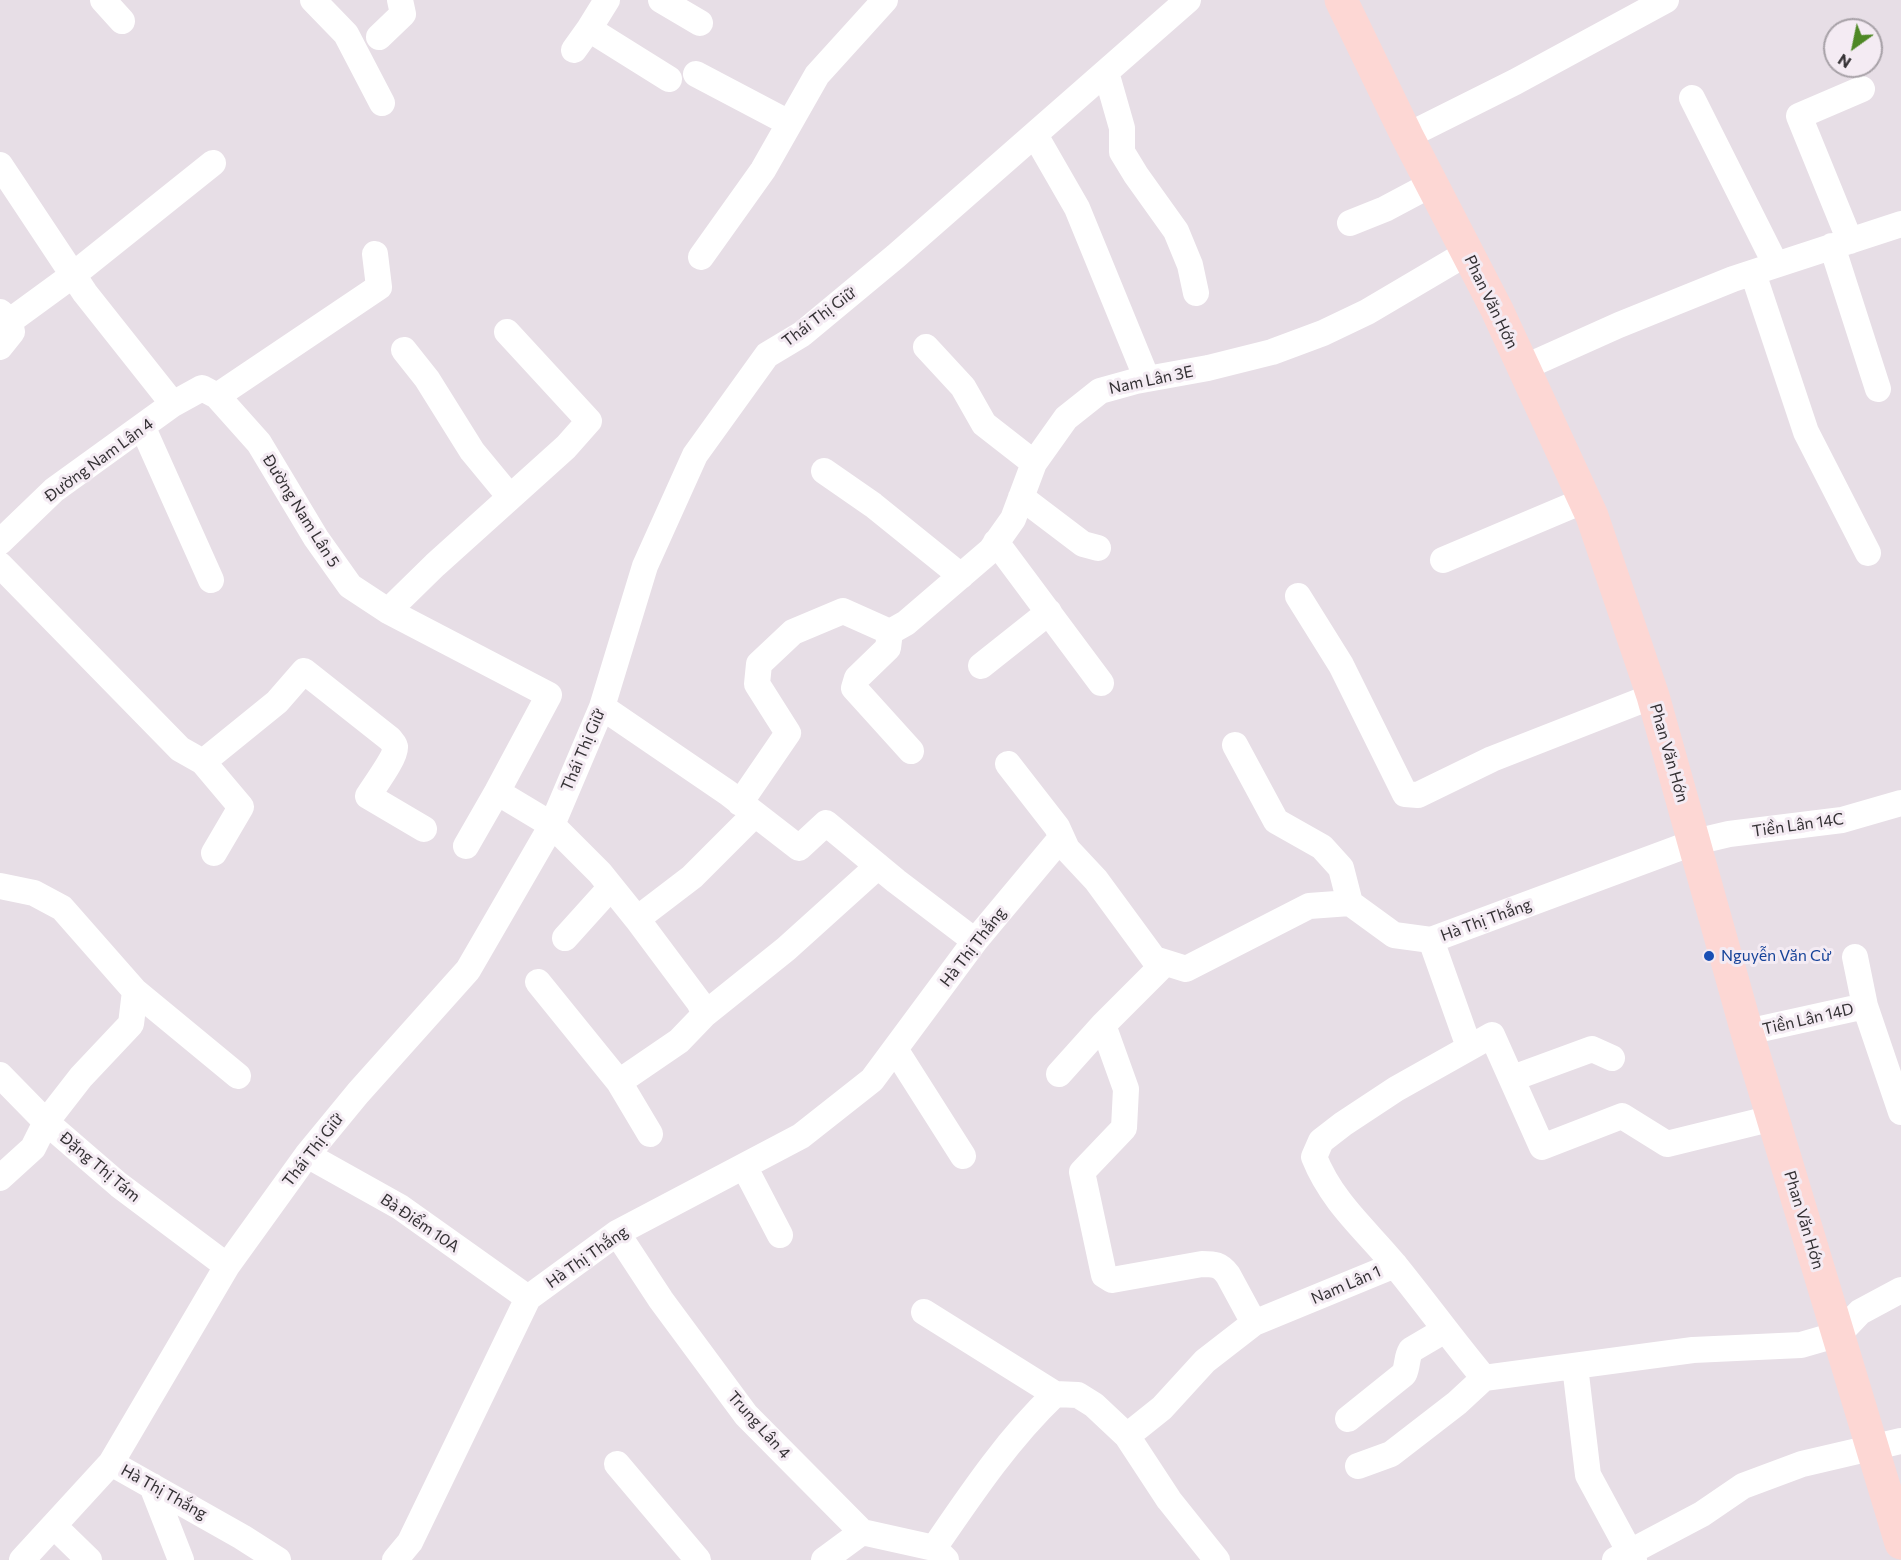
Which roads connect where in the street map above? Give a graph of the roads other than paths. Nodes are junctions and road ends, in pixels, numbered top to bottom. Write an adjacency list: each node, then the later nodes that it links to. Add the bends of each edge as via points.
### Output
1 (103, 0): 10 (street)
2 (313, 0): 20 (street, via 346,34)
3 (400, 0): 13 (street, via 403,14)
4 (607, 0): 12 (street)
5 (661, 0): 11 (street)
6 (885, 0): 21 (street, via 817,75)
7 (1341, 0): 23 (main road, Phan Văn Hớn)
8 (1666, 0): 23 (street)
9 (1178, 3): 15 (street, Thái Thị Giữ)
10 (122, 21)
11 (700, 23)
12 (590, 29): 14 (street); 17 (street)
13 (379, 37)
14 (574, 50)
15 (1106, 72): 22 (street, Thái Thị Giữ); 35 (street, via 1122,128 1122,152 1176,231)
16 (696, 74): 21 (street)
17 (669, 79)
18 (1862, 89): 29 (street, via 1799,116)
19 (1692, 98): 33 (street)
20 (382, 103)
21 (789, 123): 32 (street, via 763,170)
22 (1035, 135): 42 (street, via 1077,208); 67 (street, Thái Thị Giữ, via 852,293 802,334 767,356 695,455 645,566)
23 (1407, 136): 26 (main road, Phan Văn Hớn)
24 (213, 163): 34 (street)
25 (0, 165): 34 (street)
26 (1432, 184): 27 (street); 30 (main road, Phan Văn Hớn)
27 (1350, 223)
28 (1901, 224): 29 (street)
29 (1841, 243): 33 (street); 43 (street)
30 (1467, 253): 41 (main road, Phan Văn Hớn); 42 (street, Nam Lân 3E, via 1367,312 1323,333 1272,352)
31 (375, 254): 44 (street, via 379,287)
32 (701, 257)
33 (1765, 269): 41 (street, via 1619,325); 55 (street, via 1806,432)
34 (73, 275): 36 (street); 45 (street)
35 (1196, 293)
36 (5, 316): 38 (street, via 12,332)
37 (507, 332): 49 (street, via 589,421)
38 (0, 347)
39 (926, 347): 47 (street, via 963,387 984,424)
40 (404, 350): 49 (street, via 472,451)
41 (1523, 368): 51 (main road, Phan Văn Hớn)
42 (1147, 379): 47 (street, Nam Lân 3E, via 1100,391 1066,418)
43 (1878, 389)
44 (217, 396): 45 (street, via 202,388); 61 (street, Đường Nam Lân 5, via 259,443 350,586)
45 (173, 404): 46 (street, Đường Nam Lân 4)
46 (143, 428): 52 (street, Đường Nam Lân 4, via 54,489); 59 (street)
47 (1034, 464): 50 (street, Nam Lân 3E)
48 (825, 471): 58 (street)
49 (510, 497): 61 (street)
50 (1021, 497): 53 (street, Nam Lân 3E, via 1013,519); 54 (street, via 1083,544)
51 (1585, 500): 56 (street); 66 (main road, Phan Văn Hớn)
52 (0, 542)
53 (996, 542): 58 (street, Nam Lân 3E); 62 (street)
54 (1098, 548)
55 (1868, 554)
56 (1443, 560)
57 (0, 565): 70 (street, via 180,749)
58 (961, 576): 63 (street, Nam Lân 3E)
59 (211, 579)
60 (1298, 596): 66 (street, via 1341,665 1405,794 1418,795 1492,759)
61 (388, 611): 72 (street, Đường Nam Lân 5, via 549,695)
62 (1049, 612): 64 (street); 65 (street)
63 (890, 632): 69 (street, via 888,648 857,678 854,688); 74 (street, via 843,611 794,632 759,664 757,684 788,733)
64 (981, 666)
65 (1101, 683)
66 (1653, 696): 77 (main road, Phan Văn Hớn)
67 (602, 707): 74 (street); 75 (street, Thái Thị Giữ)
68 (1235, 745): 84 (street, via 1276,821 1322,847 1341,868)
69 (911, 751)
70 (202, 762): 76 (street, via 277,702 304,671 395,745 368,796); 80 (street, via 241,807)
71 (1008, 764): 79 (street, via 1057,827)
72 (497, 792): 75 (street); 78 (street, Đường Nam Lân 5)
73 (1901, 803): 77 (street, Tiền Lân 14C, via 1842,820 1729,834)
74 (748, 809): 81 (street, via 799,849 826,823); 85 (street, via 692,877)
75 (552, 825): 83 (street); 109 (street, Thái Thị Giữ, via 468,970)
76 (424, 829)
77 (1695, 843): 87 (street, Hà Thị Thắng); 96 (main road, Phan Văn Hớn)
78 (466, 846)
79 (1067, 849): 88 (street, Hà Thị Thắng, via 1056,844); 90 (street, via 1096,880 1154,959)
80 (214, 853)
81 (878, 866): 88 (street); 94 (street, via 786,949)
82 (0, 886): 92 (street, via 34,893 62,908)
83 (611, 886): 85 (street); 86 (street)
84 (1350, 903): 87 (street, Hà Thị Thắng, via 1394,934); 90 (street, via 1309,906 1186,969)
85 (637, 919): 94 (street)
86 (565, 938)
87 (1431, 940): 97 (street)
88 (975, 941): 98 (street, Hà Thị Thắng)
89 (1855, 957): 93 (street)
90 (1165, 963): 95 (street)
91 (538, 982): 104 (street)
92 (135, 991): 102 (street); 107 (street, Đặng Thị Tám, via 131,1024 81,1077)
93 (1865, 1006): 96 (street, Tiền Lân 14D); 105 (street, Tiền Lân 14D)
94 (705, 1014): 104 (street, via 679,1041)
95 (1102, 1025): 100 (street); 120 (street, via 1126,1089 1124,1128 1082,1172 1104,1275 1112,1280 1216,1264 1228,1275)
96 (1747, 1032): 106 (main road, Phan Văn Hớn)
97 (1468, 1047): 103 (street, via 1492,1035); 115 (street, via 1343,1124 1321,1141 1314,1157 1347,1213)
98 (895, 1049): 110 (street); 111 (street, Hà Thị Thắng, via 872,1080 801,1136)
99 (1612, 1058): 103 (street, via 1592,1048)
100 (1059, 1074)
101 (0, 1075): 107 (street)
102 (238, 1076)
103 (1513, 1078): 106 (street, via 1542,1147 1622,1116 1667,1144)
104 (619, 1082): 108 (street)
105 (1901, 1112)
106 (1773, 1118): 122 (main road, Phan Văn Hớn)
107 (46, 1122): 112 (street, via 33,1148); 116 (street, Đặng Thị Tám, via 119,1185)
108 (650, 1134)
109 (308, 1155): 116 (street, Thái Thị Giữ); 118 (street, Bà Điểm 10A, via 400,1207)
110 (963, 1156)
111 (744, 1166): 113 (street, Hà Thị Thắng); 114 (street)
112 (0, 1178)
113 (617, 1233): 118 (street, Hà Thị Thắng); 134 (street, Trung Lân 4, via 661,1300 746,1414)
114 (780, 1235)
115 (1395, 1265): 120 (street, Nam Lân 1); 121 (street, Nam Lân 1)
116 (227, 1266): 129 (street, Thái Thị Giữ)
117 (1901, 1290): 122 (street, via 1860,1312)
118 (528, 1298): 142 (street, Hà Thị Thắng, via 410,1542)
119 (924, 1312): 125 (street)
120 (1254, 1323): 127 (street, Nam Lân 1, via 1205,1361 1162,1408)
121 (1444, 1330): 124 (street, Nam Lân 1); 126 (street, via 1411,1350 1404,1374)
122 (1839, 1334): 123 (street, via 1801,1345 1693,1350); 128 (main road, Phan Văn Hớn)
123 (1575, 1366): 124 (street); 137 (street, via 1588,1475)
124 (1484, 1378): 131 (street, via 1391,1454)
125 (1055, 1394): 127 (street, via 1078,1395); 136 (street, via 984,1474)
126 (1348, 1419)
127 (1127, 1436): 145 (street, via 1168,1500)
128 (1887, 1444): 135 (main road, Phan Văn Hớn); 137 (street, via 1802,1464 1743,1486)
129 (111, 1462): 132 (street, Hà Thị Thắng); 133 (street, Thái Thị Giữ)
130 (617, 1464): 143 (street)
131 (1358, 1466)
132 (152, 1486): 140 (street); 141 (street, Hà Thị Thắng)
133 (54, 1526): 138 (street, Thái Thị Giữ); 139 (street)
134 (862, 1532): 136 (street); 144 (street)
135 (1901, 1543)
136 (940, 1554)
137 (1626, 1557)
138 (22, 1560)
139 (89, 1560)
140 (181, 1560)
141 (278, 1560)
142 (395, 1560)
143 (698, 1560)
144 (824, 1560)
145 (1217, 1560)

